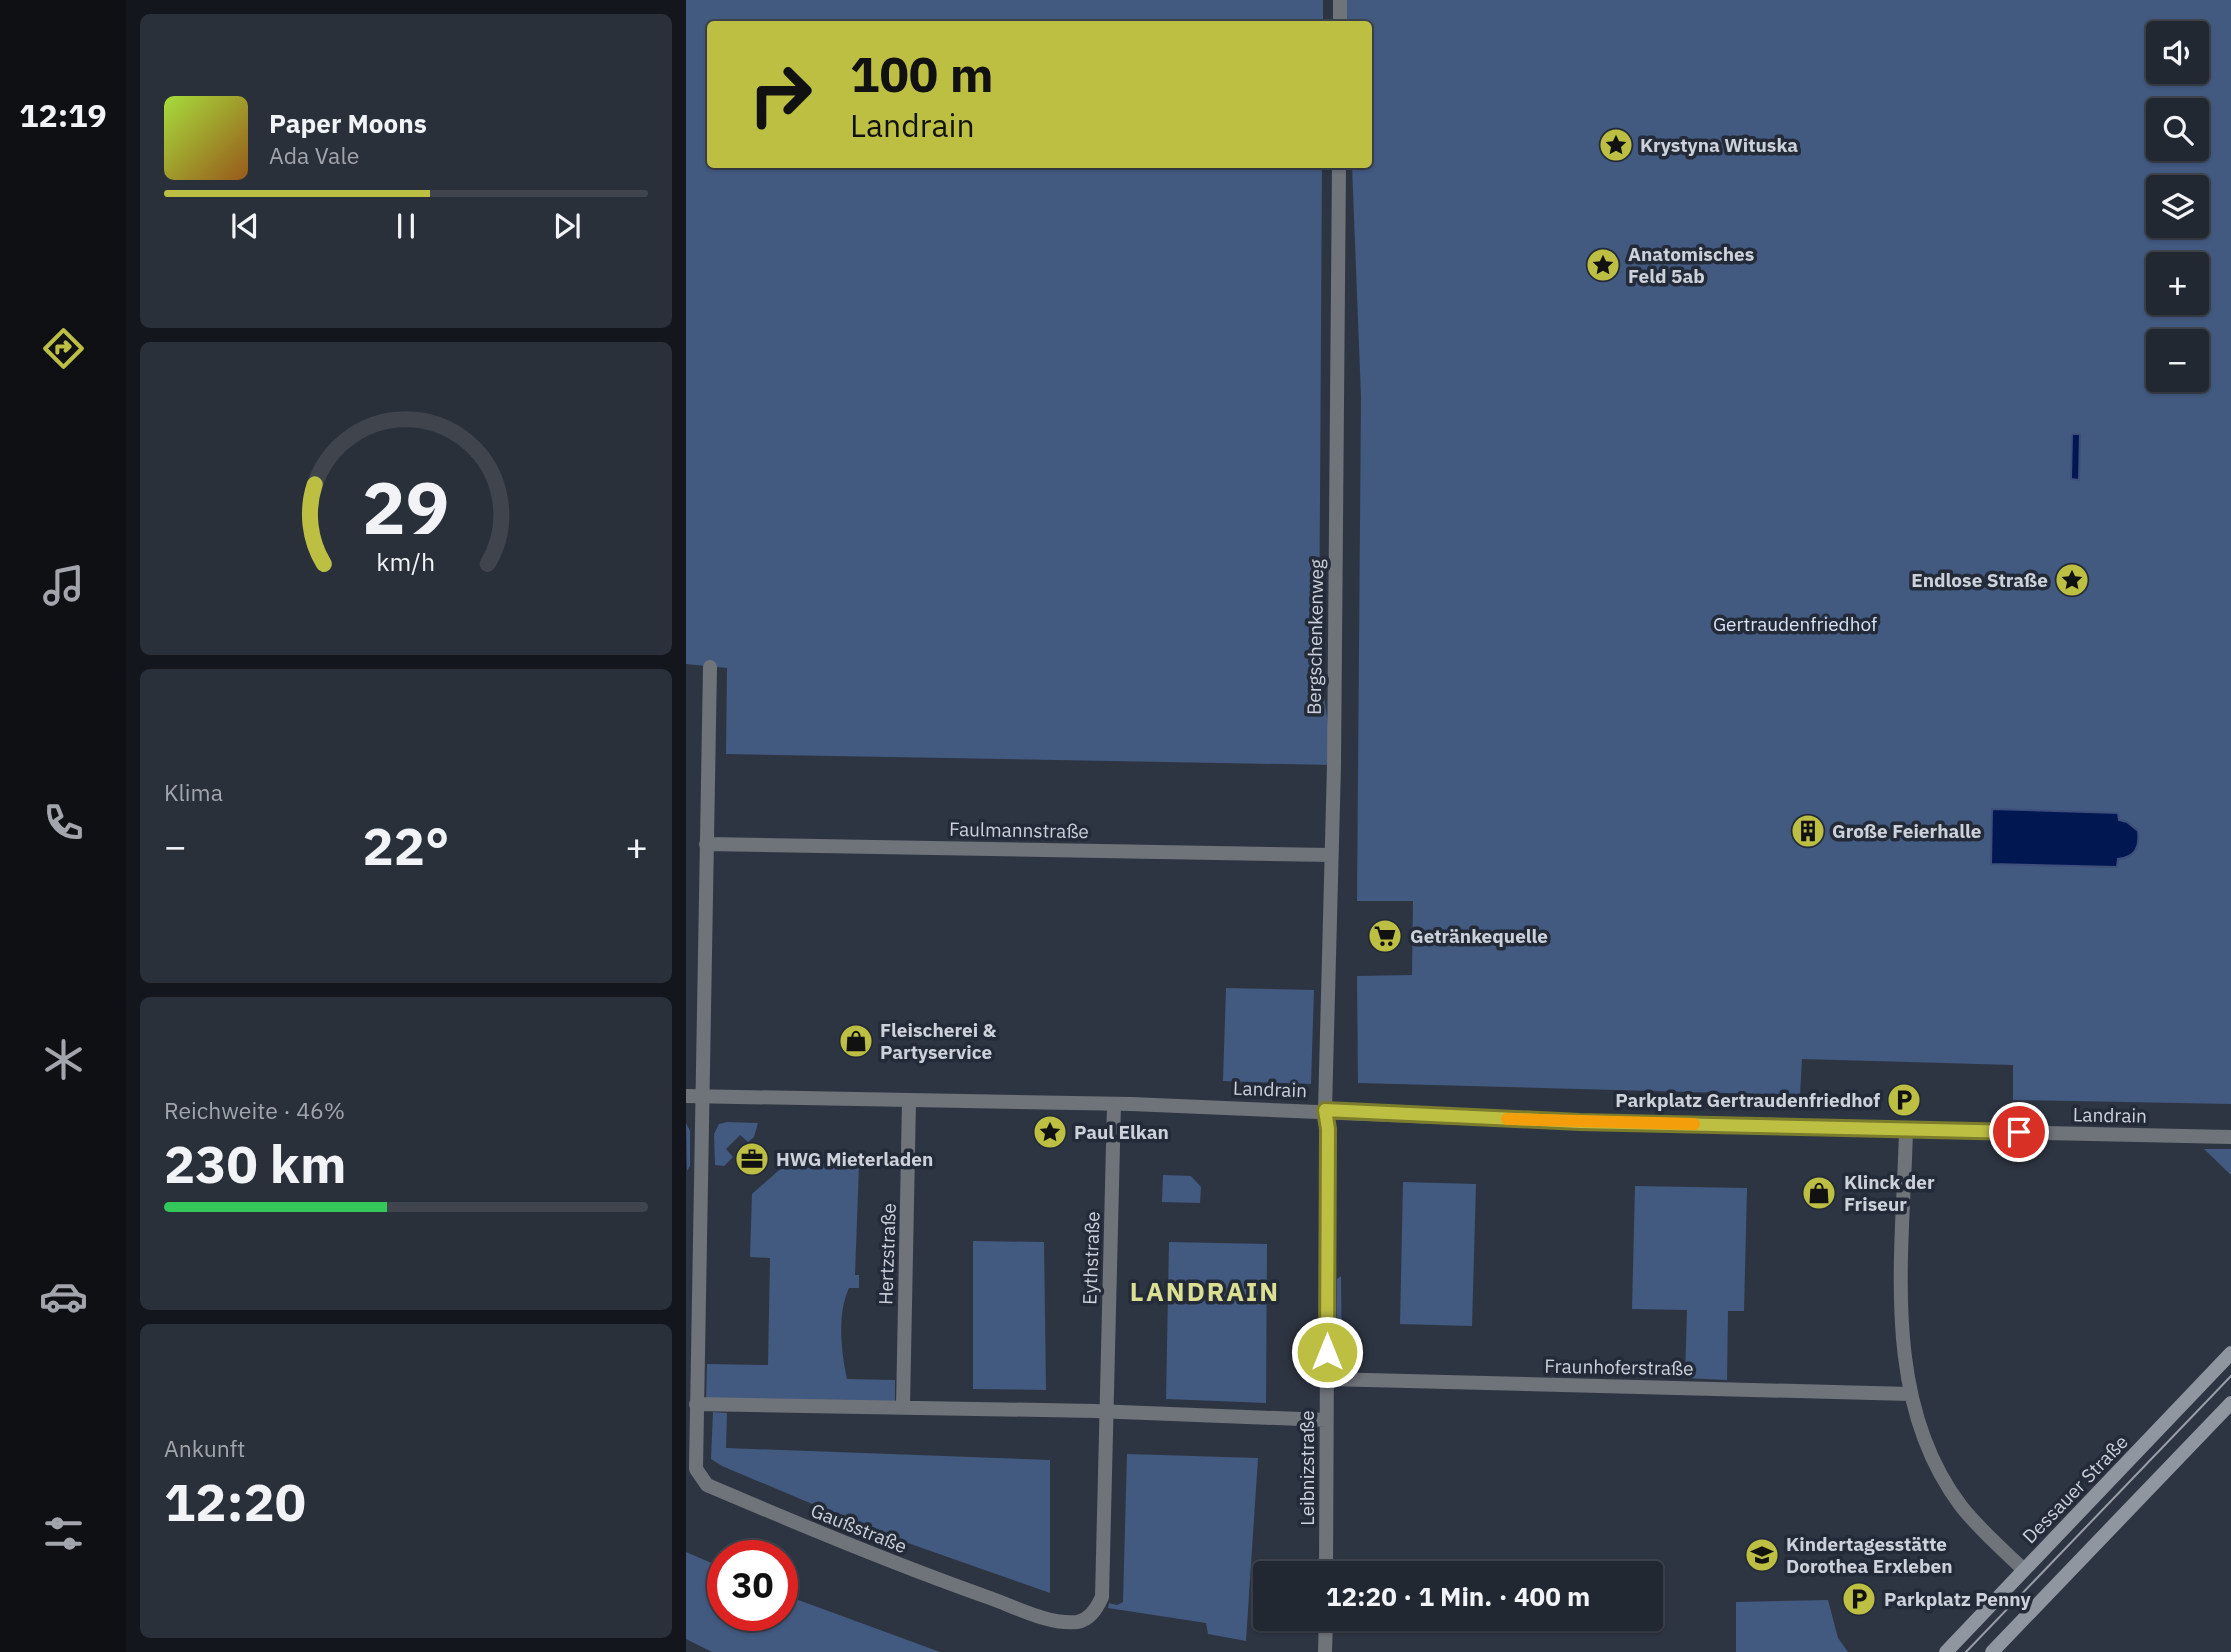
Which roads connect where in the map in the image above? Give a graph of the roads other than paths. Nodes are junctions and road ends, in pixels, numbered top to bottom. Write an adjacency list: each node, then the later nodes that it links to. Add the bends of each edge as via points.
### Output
1 (1340, 0): 2 (street)
2 (1340, 21)
3 (1339, 168): 6 (street, Bergschenkenweg)
4 (710, 667): 5 (street, Gaußstraße)
5 (706, 844): 6 (street, Faulmannstraße); 8 (street, Gaußstraße)
6 (1331, 855): 11 (street, Bergschenkenweg)
7 (686, 1096): 8 (street, Landrain)
8 (704, 1097): 9 (street, Landrain); 18 (street, Gaußstraße)
9 (909, 1101): 10 (street, Landrain); 19 (street, Hertzstraße)
10 (1114, 1104): 11 (street, Landrain); 20 (street, Eythstraße)
11 (1325, 1110): 12 (street, Landrain); 15 (street, Leibnizstraße)
12 (1906, 1130): 13 (street, Landrain); 16 (street, via 1901,1289)
13 (2231, 1137)
14 (2231, 1353): 23 (main road, Dessauer Straße)
15 (1327, 1379): 16 (street, Fraunhoferstraße); 21 (street, Leibnizstraße)
16 (1910, 1394): 23 (street, via 1922,1434 1951,1491)
17 (2231, 1403): 28 (main road)
18 (696, 1404): 19 (street); 24 (street, Gaußstraße, via 696,1469 707,1485 880,1559 1028,1611)
19 (902, 1408): 20 (street)
20 (1106, 1413): 21 (street); 24 (street, Eythstraße, via 1102,1597 1096,1611)
21 (1326, 1420): 22 (street, Leibnizstraße)
22 (1326, 1561)
23 (2024, 1570): 27 (main road, Dessauer Straße)
24 (1079, 1622)
25 (1326, 1631): 26 (street)
26 (1325, 1652)
27 (1946, 1652)
28 (1992, 1652)

